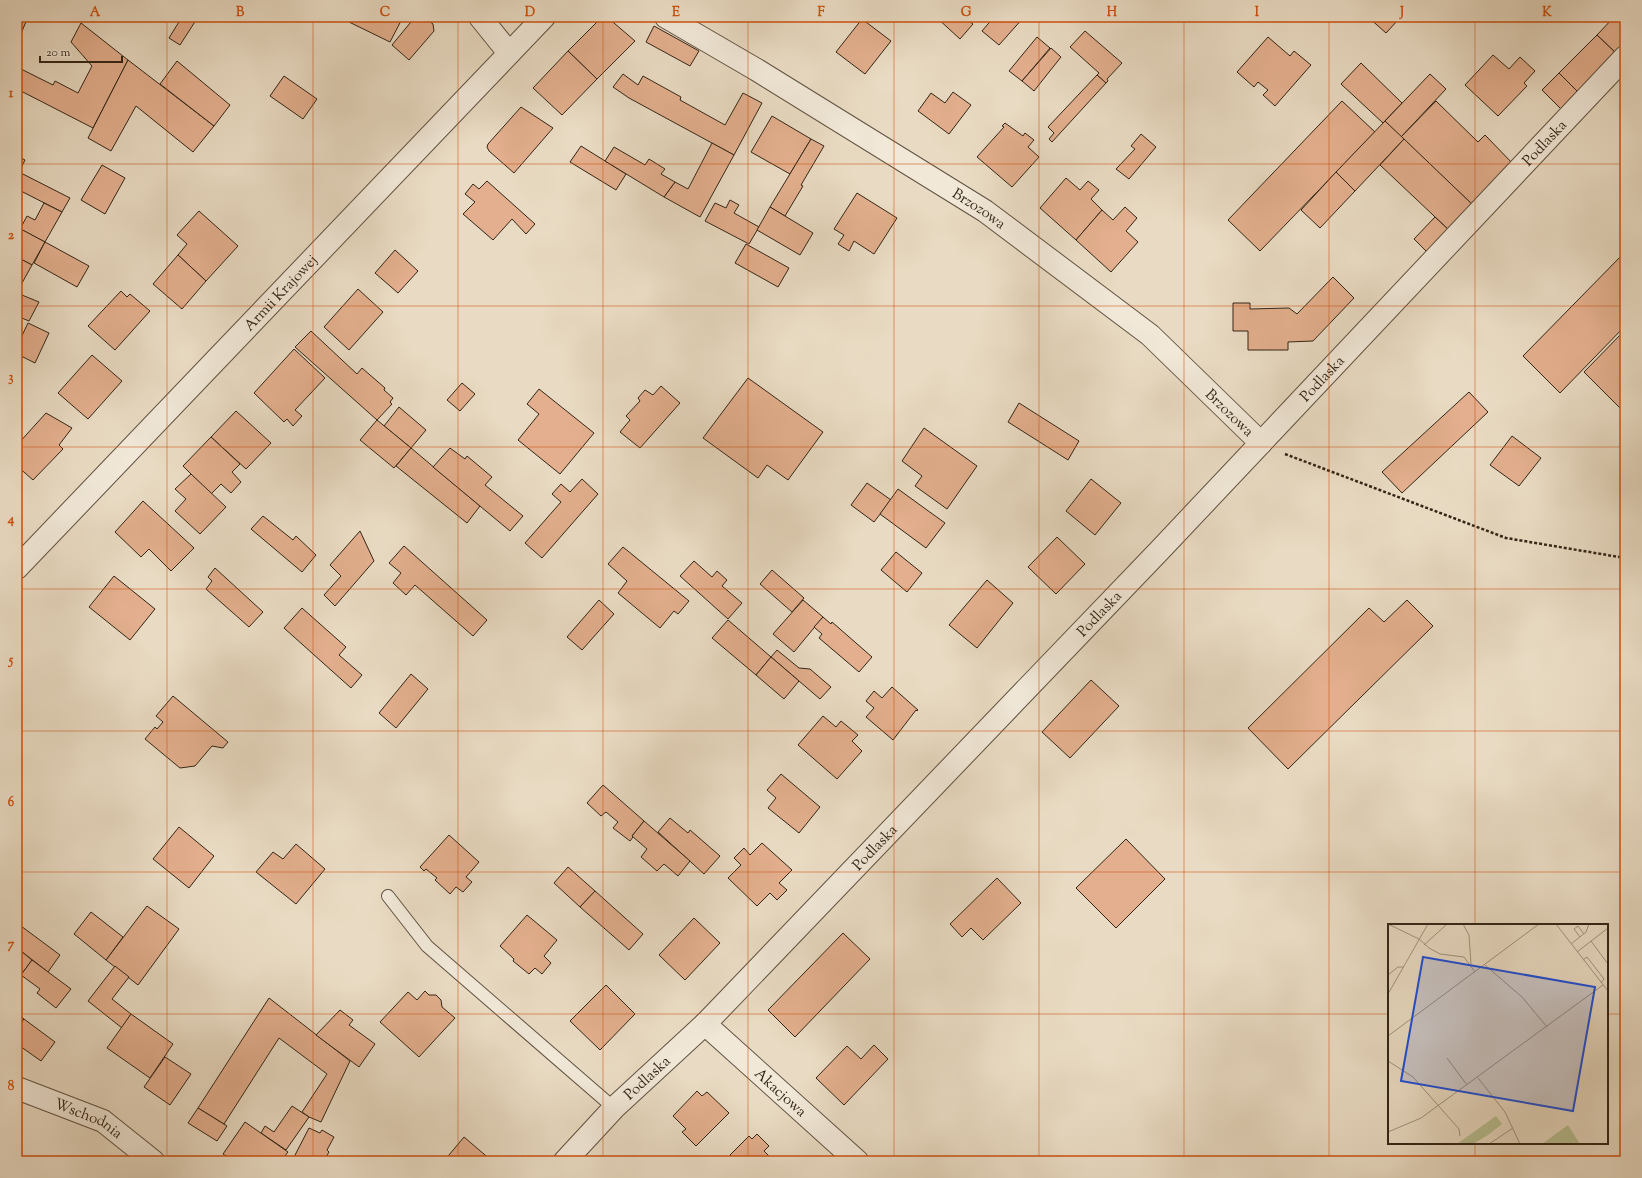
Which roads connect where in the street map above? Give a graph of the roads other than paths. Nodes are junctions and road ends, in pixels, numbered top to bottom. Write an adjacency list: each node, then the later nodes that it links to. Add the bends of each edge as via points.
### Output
1 (480, 17): 4 (street)
2 (544, 17): 4 (street, Armii Krajowej)
3 (666, 17): 6 (street, Brzozowa, via 757,70 985,211 1150,335)
4 (509, 53): 7 (street, Armii Krajowej)
5 (1625, 57): 6 (street, Podlaska)
6 (1261, 443): 9 (street, Podlaska)
7 (17, 568)
8 (388, 896): 11 (lane, via 427,946)
9 (705, 1024): 11 (street, Podlaska); 14 (street, Akacjowa)
10 (17, 1088): 12 (street, Wschodnia, via 104,1121)
11 (614, 1108): 13 (street, Podlaska)
12 (153, 1161)
13 (565, 1161)
14 (857, 1161)

